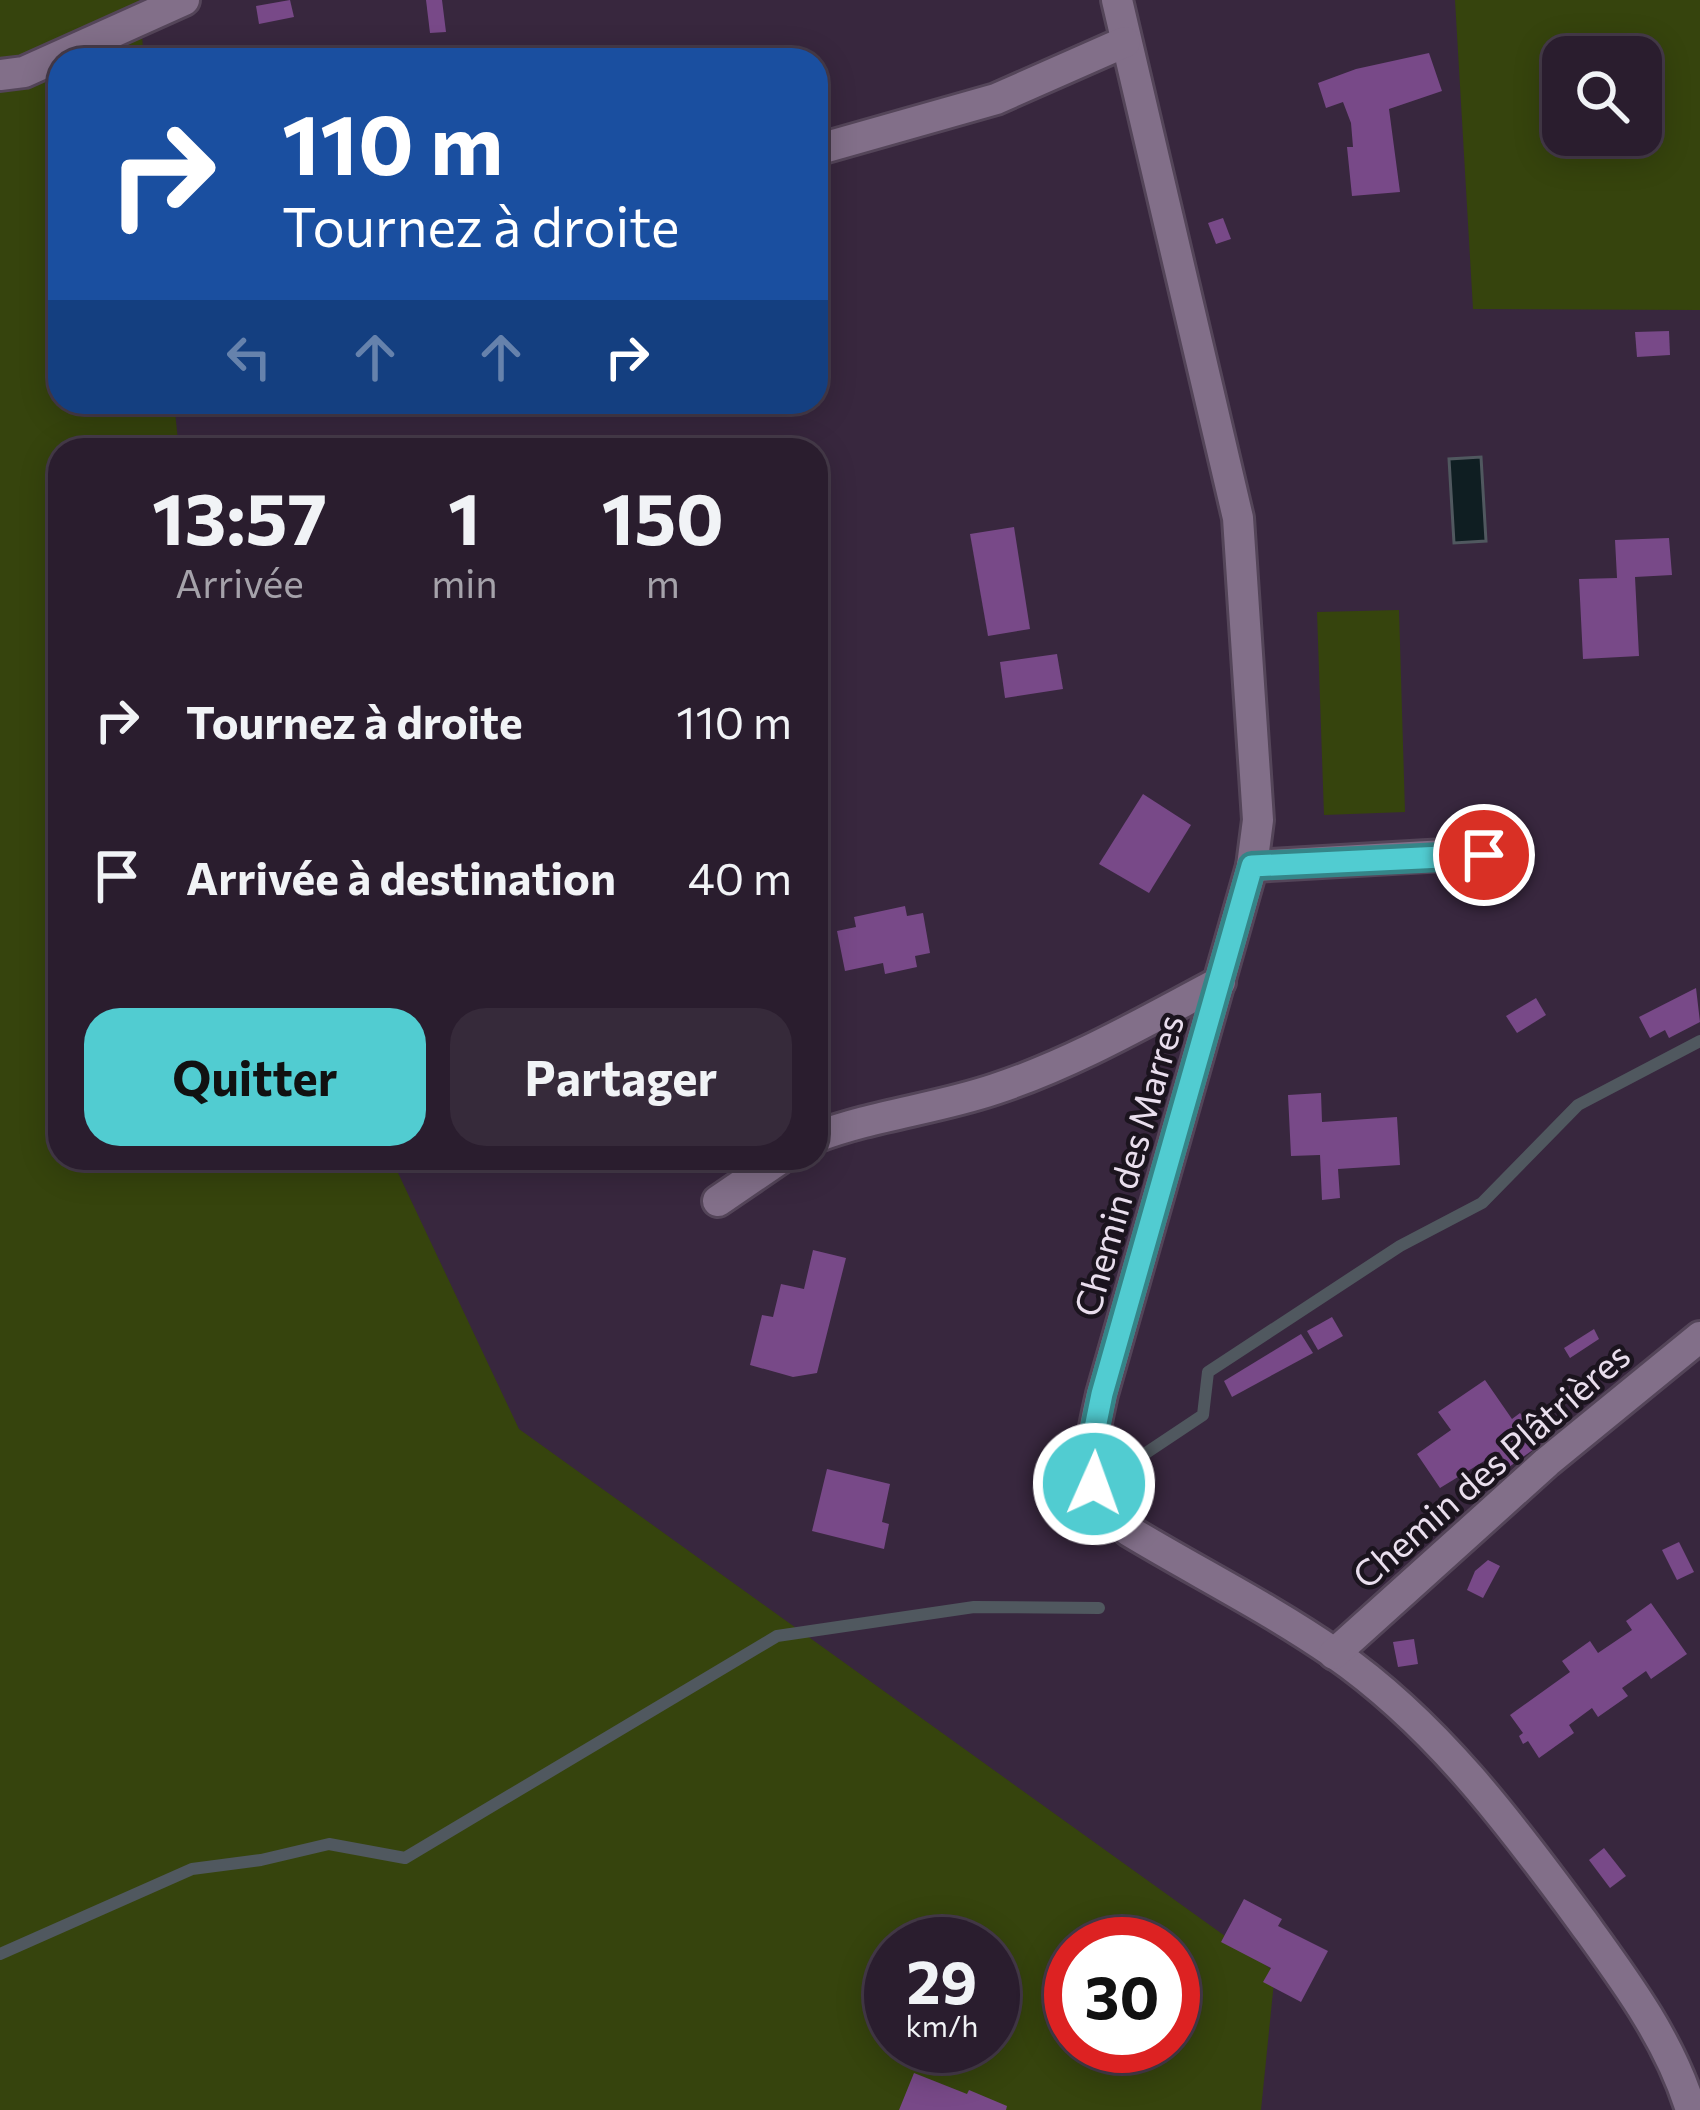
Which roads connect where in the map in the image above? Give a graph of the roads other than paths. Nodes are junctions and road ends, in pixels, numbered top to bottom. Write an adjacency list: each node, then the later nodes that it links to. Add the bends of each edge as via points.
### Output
1 (184, 0): 4 (street)
2 (1117, 0): 3 (street, Chemin des Marres)
3 (1125, 42): 7 (street, via 979,105); 9 (street, Chemin des Marres, via 1238,518 1255,717)
4 (77, 48)
5 (48, 61): 6 (street)
6 (0, 75)
7 (828, 148)
8 (1515, 851): 9 (street)
9 (1252, 866): 10 (street, Chemin des Marres)
10 (1220, 982): 11 (street, via 1062,1065); 15 (street, Chemin des Marres, via 1102,1394 1094,1484 1129,1531)
11 (828, 1132)
12 (763, 1170): 13 (street)
13 (718, 1201)
14 (1700, 1337): 15 (street, Chemin des Plâtrières)
15 (1334, 1654): 16 (street, Chemin des Marres, via 1422,1726 1516,1831 1659,2034)
16 (1691, 2110)

